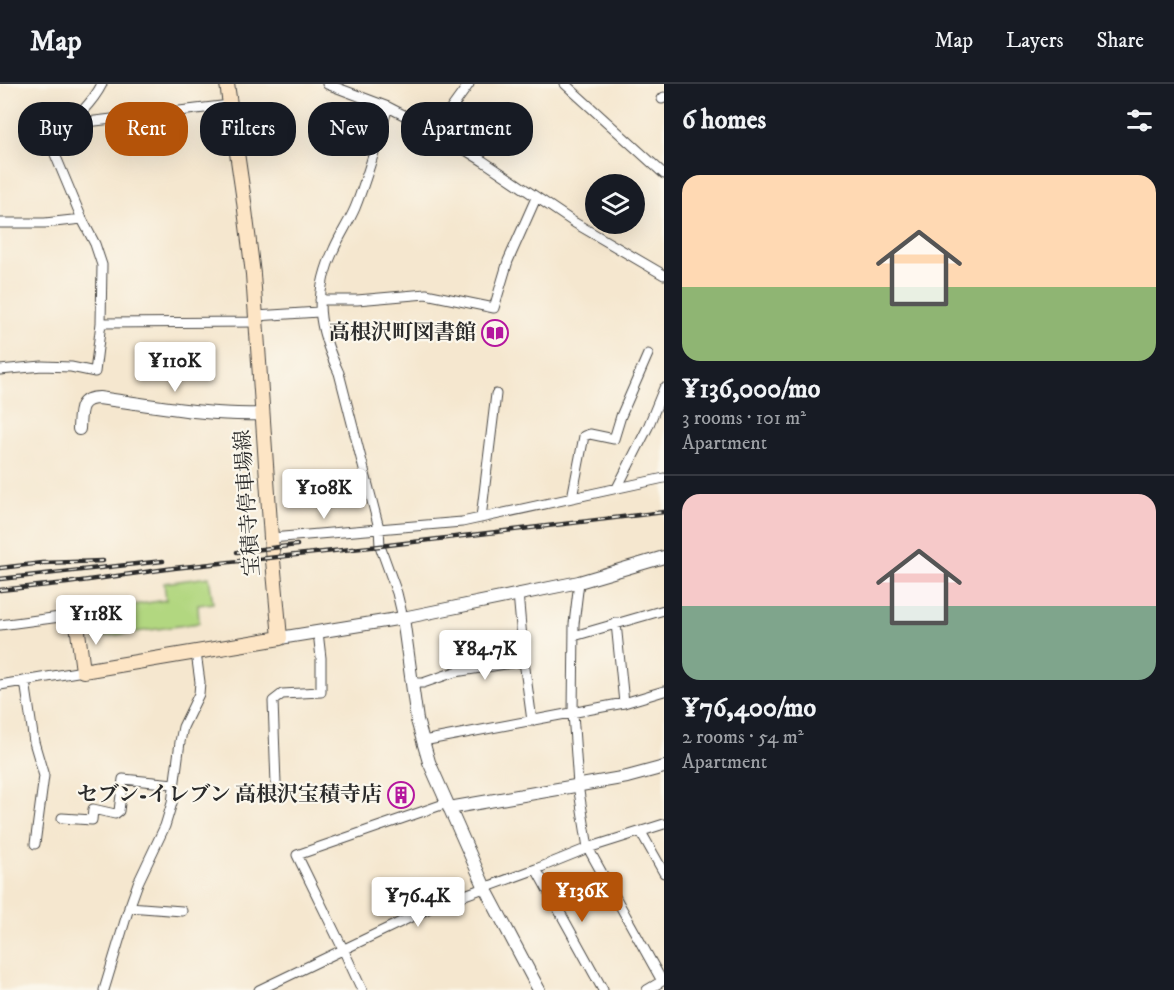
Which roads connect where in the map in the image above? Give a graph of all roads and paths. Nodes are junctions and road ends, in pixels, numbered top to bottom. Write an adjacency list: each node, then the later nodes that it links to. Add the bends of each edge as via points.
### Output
1 (102, 84): 6 (street)
2 (227, 84): 7 (main road, 宝積寺停車場線)
3 (327, 84): 8 (street)
4 (469, 84): 9 (street)
5 (565, 84): 16 (street)
6 (90, 102)
7 (230, 102)
8 (373, 102)
9 (456, 102)
10 (200, 109): 11 (street)
11 (93, 121)
12 (56, 156): 18 (street)
13 (237, 156): 23 (main road, 宝積寺停車場線)
14 (373, 156): 21 (street, via 323,278)
15 (475, 156): 17 (street)
16 (664, 174)
17 (536, 198): 20 (street); 21 (street, via 508,261 494,308 426,294)
18 (82, 219): 19 (street); 24 (street, via 102,265)
19 (0, 223)
20 (664, 275)
21 (320, 300): 22 (street)
22 (319, 312): 23 (street); 35 (street)
23 (256, 319): 24 (street); 29 (main road, 宝積寺停車場線)
24 (101, 323): 26 (street, via 95,372 42,366)
25 (648, 354): 33 (street, via 614,439 584,436)
26 (0, 370)
27 (664, 388): 32 (street)
28 (496, 394): 34 (street)
29 (262, 414): 30 (street, via 214,414 89,398 80,412); 36 (main road, 宝積寺停車場線)
30 (79, 429)
31 (664, 478): 32 (street)
32 (617, 488): 33 (street)
33 (572, 498): 34 (street)
34 (481, 518): 35 (street)
35 (379, 528): 36 (street); 41 (street, via 380,546)
36 (271, 538): 47 (main road, 宝積寺停車場線)
37 (664, 557): 38 (street)
38 (579, 582): 39 (street); 46 (street)
39 (518, 593): 41 (street); 49 (street)
40 (664, 613): 42 (street)
41 (403, 618): 45 (street); 52 (street)
42 (616, 623): 46 (street); 55 (street)
43 (77, 624): 44 (street, via 75,615); 50 (main road)
44 (0, 625)
45 (318, 632): 47 (street); 61 (street, via 321,692 282,694 273,702)
46 (574, 636): 56 (street)
47 (279, 638): 48 (main road)
48 (196, 652): 50 (main road); 60 (street, via 201,682 183,727)
49 (524, 661): 52 (street); 57 (street)
50 (83, 671): 51 (street)
51 (25, 681): 53 (street); 67 (street, via 34,742 44,776)
52 (412, 683): 58 (street)
53 (0, 685)
54 (664, 691): 55 (street)
55 (624, 703): 56 (street)
56 (573, 713): 57 (street); 62 (street)
57 (532, 721): 58 (street)
58 (423, 741): 63 (street)
59 (664, 767): 62 (street)
60 (174, 784): 64 (street, via 123,779 119,811 115,814 93,809 92,820); 72 (street, via 165,826)
61 (276, 784)
62 (578, 785): 63 (street); 68 (street)
63 (448, 806): 71 (street); 74 (street, via 297,855)
64 (62, 818)
65 (664, 824): 66 (street)
66 (641, 832): 68 (street); 70 (street)
67 (35, 844)
68 (588, 848): 69 (street); 75 (street)
69 (537, 869): 71 (street); 80 (street)
70 (664, 873)
71 (485, 888): 74 (street); 79 (street)
72 (129, 907): 73 (street); 76 (street)
73 (182, 911)
74 (343, 949): 77 (street); 78 (street)
75 (663, 981): 81 (street)
76 (104, 990)
77 (259, 990)
78 (362, 990)
79 (539, 990)
80 (603, 990)
81 (647, 990)

